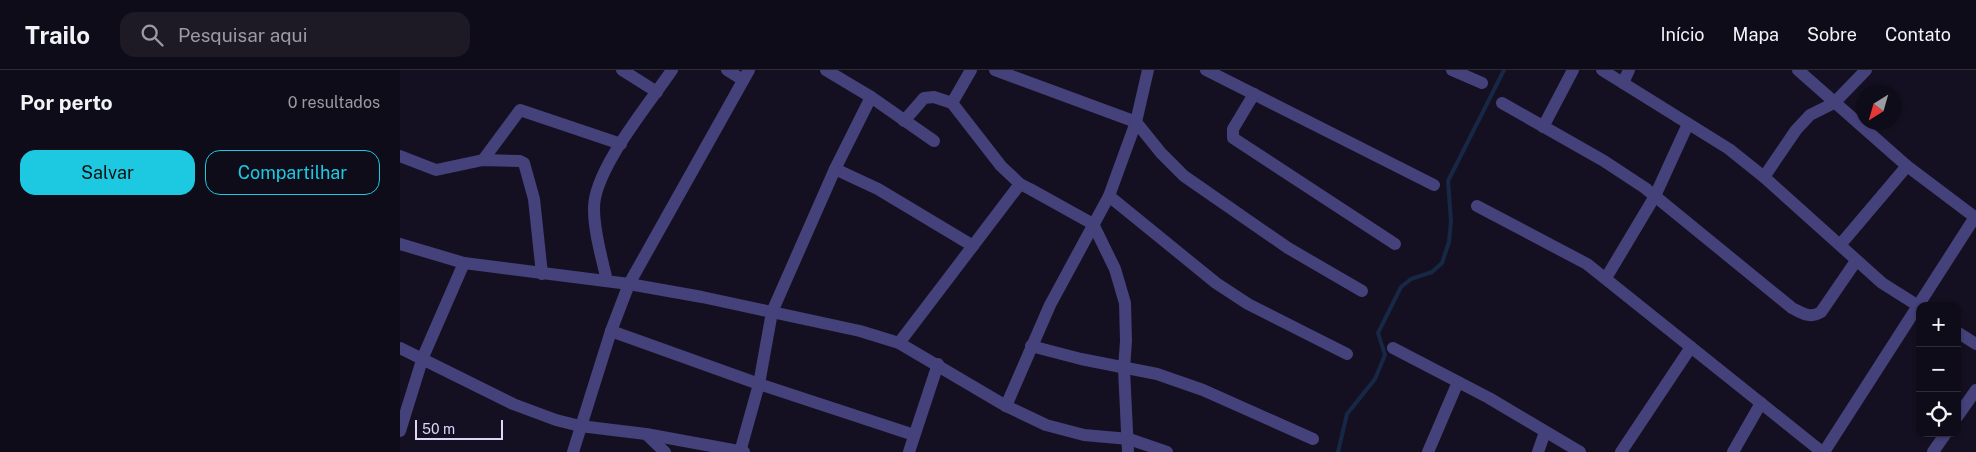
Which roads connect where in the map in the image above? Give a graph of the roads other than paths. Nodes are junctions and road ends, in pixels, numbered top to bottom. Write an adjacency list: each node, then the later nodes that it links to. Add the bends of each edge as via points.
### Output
1 (622, 70): 19 (street)
2 (672, 70): 19 (street)
3 (727, 70): 15 (street)
4 (826, 70): 21 (street)
5 (971, 70): 22 (street)
6 (994, 70): 16 (street)
7 (1148, 70): 26 (street)
8 (1206, 70): 20 (street)
9 (1452, 70): 18 (street)
10 (1573, 70): 28 (street)
11 (1602, 70): 17 (street)
12 (1629, 70): 17 (street)
13 (1798, 70): 24 (street)
14 (1866, 70): 24 (street)
15 (746, 75): 52 (street)
16 (1022, 76): 26 (street)
17 (1623, 83): 27 (street)
18 (1482, 84)
19 (657, 92): 30 (street)
20 (1254, 94): 37 (street); 44 (street, via 1233,129 1233,138)
21 (871, 96): 25 (street); 34 (street)
22 (952, 103): 25 (street, via 934,97 924,98); 36 (street, via 1001,166)
23 (1502, 103): 28 (street)
24 (1834, 103): 33 (street); 35 (street, via 1810,115)
25 (904, 121): 29 (street)
26 (1136, 122): 38 (street); 53 (street, via 1161,153 1192,181 1288,248)
27 (1688, 124): 35 (street); 39 (street)
28 (1543, 127): 39 (street, via 1604,161)
29 (934, 141)
30 (620, 144): 32 (street, via 520,110); 51 (street, via 600,184 593,207)
31 (400, 156): 32 (street, via 436,170)
32 (483, 160): 49 (street, via 520,160 527,166)
33 (1907, 166): 41 (street); 45 (street)
34 (835, 169): 46 (street, via 878,189); 57 (street)
35 (1764, 177): 45 (street)
36 (1020, 184): 42 (street); 46 (street)
37 (1434, 185)
38 (1109, 196): 42 (street); 66 (street, via 1216,283 1256,308)
39 (1655, 196): 47 (street, via 1806,316 1816,316 1821,312); 50 (street)
40 (1477, 206): 50 (street)
41 (1975, 217): 54 (street)
42 (1094, 224): 62 (street); 69 (street, via 1115,269 1125,303)
43 (400, 244): 48 (street)
44 (1395, 244)
45 (1840, 245): 47 (street)
46 (973, 246): 60 (street)
47 (1856, 261): 55 (street)
48 (464, 263): 49 (street); 67 (street)
49 (542, 274): 51 (street)
50 (1606, 278): 63 (street)
51 (606, 281): 52 (street)
52 (629, 284): 57 (street); 58 (street)
53 (1362, 291)
54 (1921, 302)
55 (1916, 305)
56 (1916, 309): 95 (street)
57 (772, 312): 60 (street); 71 (street)
58 (611, 331): 71 (street); 76 (street)
59 (1961, 335): 61 (street)
60 (899, 343): 68 (street)
61 (1976, 344)
62 (1031, 346): 69 (street); 74 (street)
63 (1691, 347): 73 (street); 93 (street)
64 (400, 348): 67 (street)
65 (1393, 348): 70 (street)
66 (1347, 354)
67 (423, 357): 76 (street, via 513,404); 77 (street)
68 (938, 364): 74 (street); 80 (street)
69 (1124, 368): 82 (street); 83 (street, via 1157,374 1203,390)
70 (1458, 382): 78 (street); 90 (street)
71 (759, 384): 80 (street); 86 (street)
72 (1976, 390): 75 (street)
73 (1762, 403): 94 (street); 95 (street)
74 (1006, 406): 82 (street, via 1065,430)
75 (1961, 411)
76 (580, 426): 79 (street); 84 (street)
77 (400, 431)
78 (1546, 432): 91 (street); 92 (street)
79 (646, 434): 85 (street); 86 (street)
80 (914, 436): 87 (street)
81 (1943, 437): 96 (street)
82 (1129, 439): 88 (street); 89 (street)
83 (1313, 439)
84 (573, 452)
85 (665, 452)
86 (742, 452)
87 (908, 452)
88 (1128, 452)
89 (1168, 452)
90 (1428, 452)
91 (1538, 452)
92 (1580, 452)
93 (1621, 452)
94 (1733, 452)
95 (1823, 452)
96 (1933, 452)

